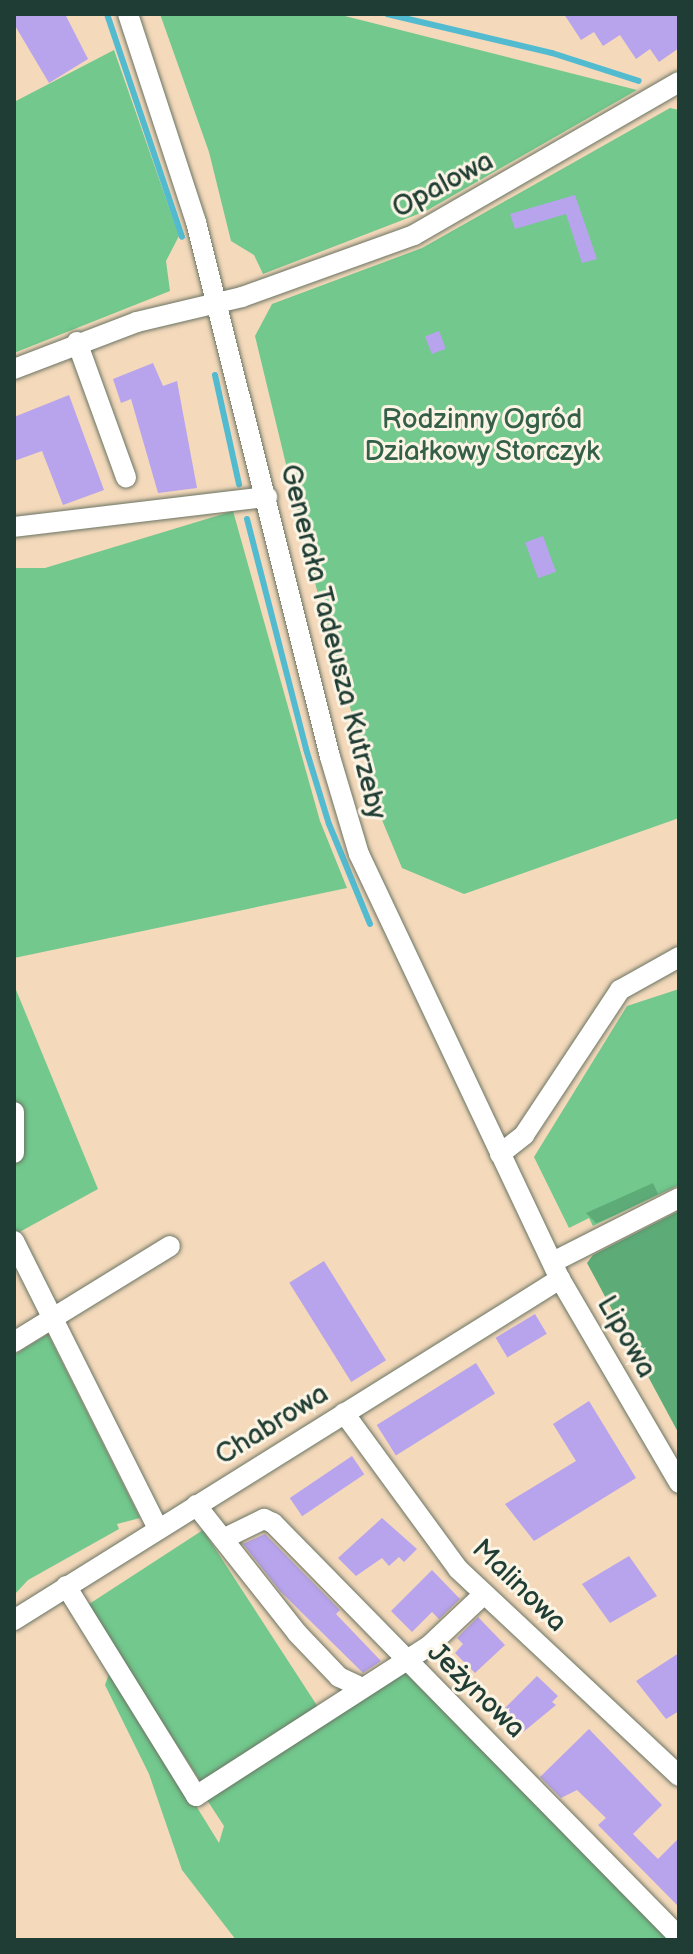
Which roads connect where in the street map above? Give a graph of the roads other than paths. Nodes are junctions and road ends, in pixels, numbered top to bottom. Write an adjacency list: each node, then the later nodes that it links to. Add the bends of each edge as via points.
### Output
1 (128, 14): 3 (street, Generała Tadeusza Kutrzeby)
2 (679, 82): 3 (street, Opalowa, via 414,235)
3 (217, 304): 4 (street, Opalowa); 7 (street, Generała Tadeusza Kutrzeby)
4 (77, 342): 5 (street, Opalowa); 6 (street)
5 (14, 369)
6 (126, 477)
7 (267, 497): 8 (street); 12 (street, Generała Tadeusza Kutrzeby, via 354,840 437,1028)
8 (14, 527)
9 (679, 957): 12 (street, via 620,990 524,1135)
10 (14, 1112): 11 (street)
11 (14, 1153)
12 (500, 1154): 16 (street, Generała Tadeusza Kutrzeby)
13 (679, 1198): 16 (street, Chabrowa)
14 (14, 1241): 17 (street)
15 (170, 1246): 17 (street)
16 (555, 1267): 19 (street, Chabrowa); 20 (street, Lipowa)
17 (52, 1319): 18 (street); 22 (street)
18 (14, 1342)
19 (344, 1413): 21 (street, Chabrowa); 25 (street, Malinowa, via 433,1538)
20 (679, 1483)
21 (196, 1505): 22 (street, Chabrowa); 23 (street)
22 (158, 1529): 24 (street, Chabrowa)
23 (223, 1539): 27 (street, Jeżynowa, via 264,1519 273,1523); 28 (street, via 297,1633 339,1677)
24 (66, 1586): 26 (street, Chabrowa); 28 (street, via 196,1796)
25 (484, 1594): 27 (street, via 430,1645); 29 (street, Malinowa)
26 (14, 1620)
27 (404, 1660): 28 (street); 30 (street, Jeżynowa)
28 (363, 1688)
29 (679, 1776)
30 (679, 1937)

